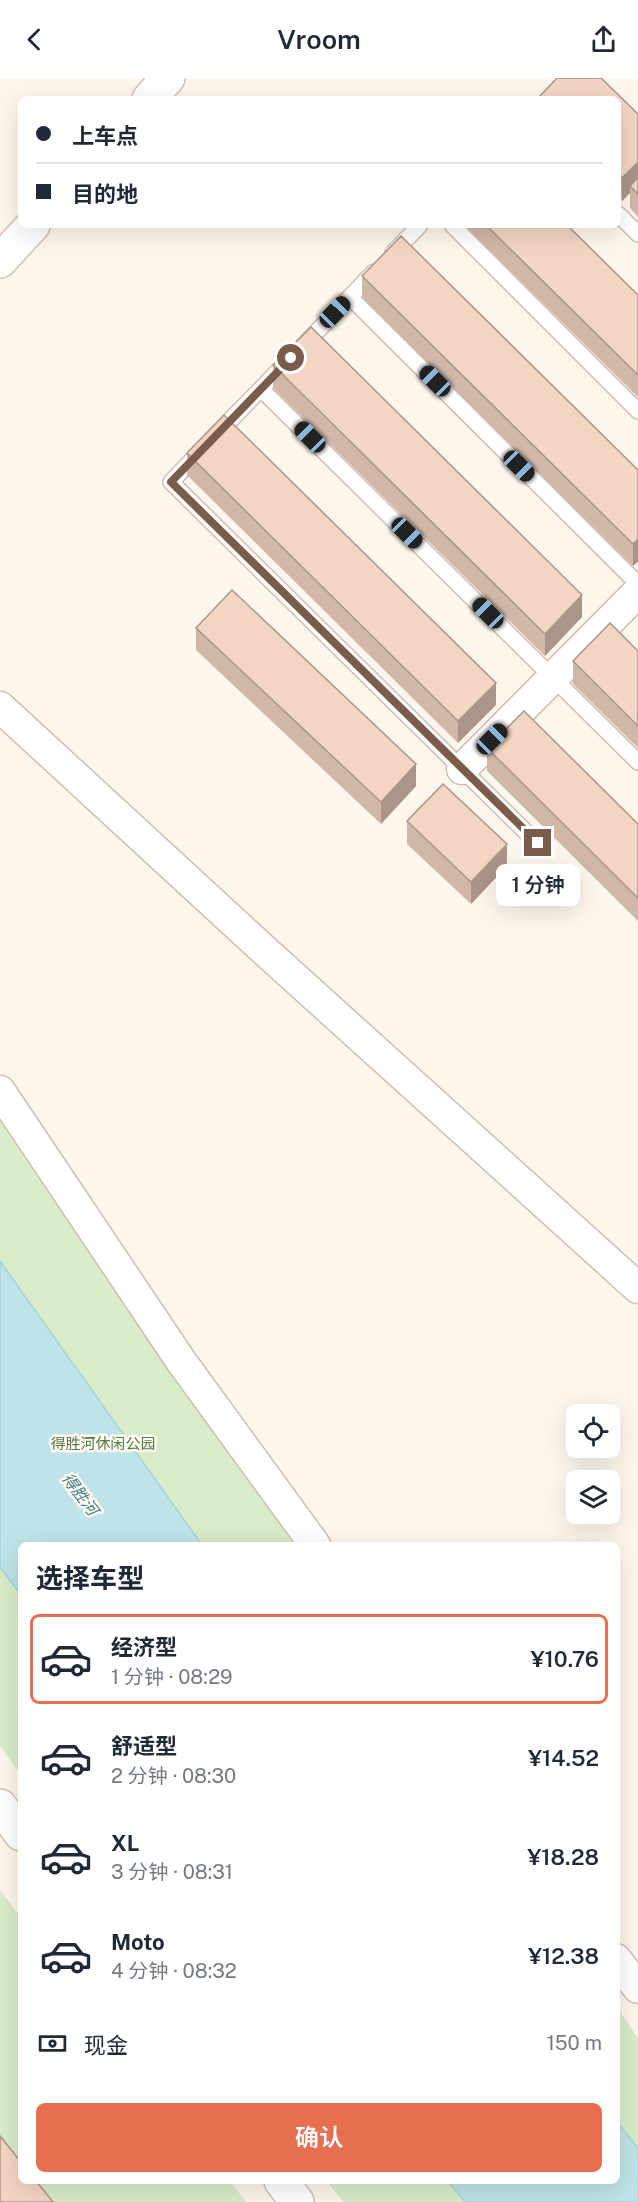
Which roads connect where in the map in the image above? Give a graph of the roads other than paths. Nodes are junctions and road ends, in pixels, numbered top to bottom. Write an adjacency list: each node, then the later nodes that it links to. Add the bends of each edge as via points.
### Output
1 (168, 78): 2 (main road)
2 (151, 96)
3 (621, 217): 7 (lane)
4 (30, 228): 8 (main road)
5 (417, 228): 9 (lane)
6 (455, 228): 11 (lane)
7 (638, 234)
8 (0, 261)
9 (350, 297): 10 (lane); 12 (lane)
10 (261, 389): 14 (lane); 17 (lane, via 171,482)
11 (638, 411)
12 (638, 584)
13 (638, 592): 14 (street)
14 (553, 677): 16 (lane); 17 (street)
15 (0, 707): 20 (street)
16 (638, 762)
17 (462, 769): 18 (lane)
18 (538, 843)
19 (0, 1091): 21 (street, via 181,1361)
20 (638, 1288)
21 (313, 1542)
22 (0, 1806): 23 (main road)
23 (18, 1830)
24 (620, 1964): 25 (street)
25 (638, 1988)
26 (283, 2184): 27 (main road)
27 (297, 2202)

